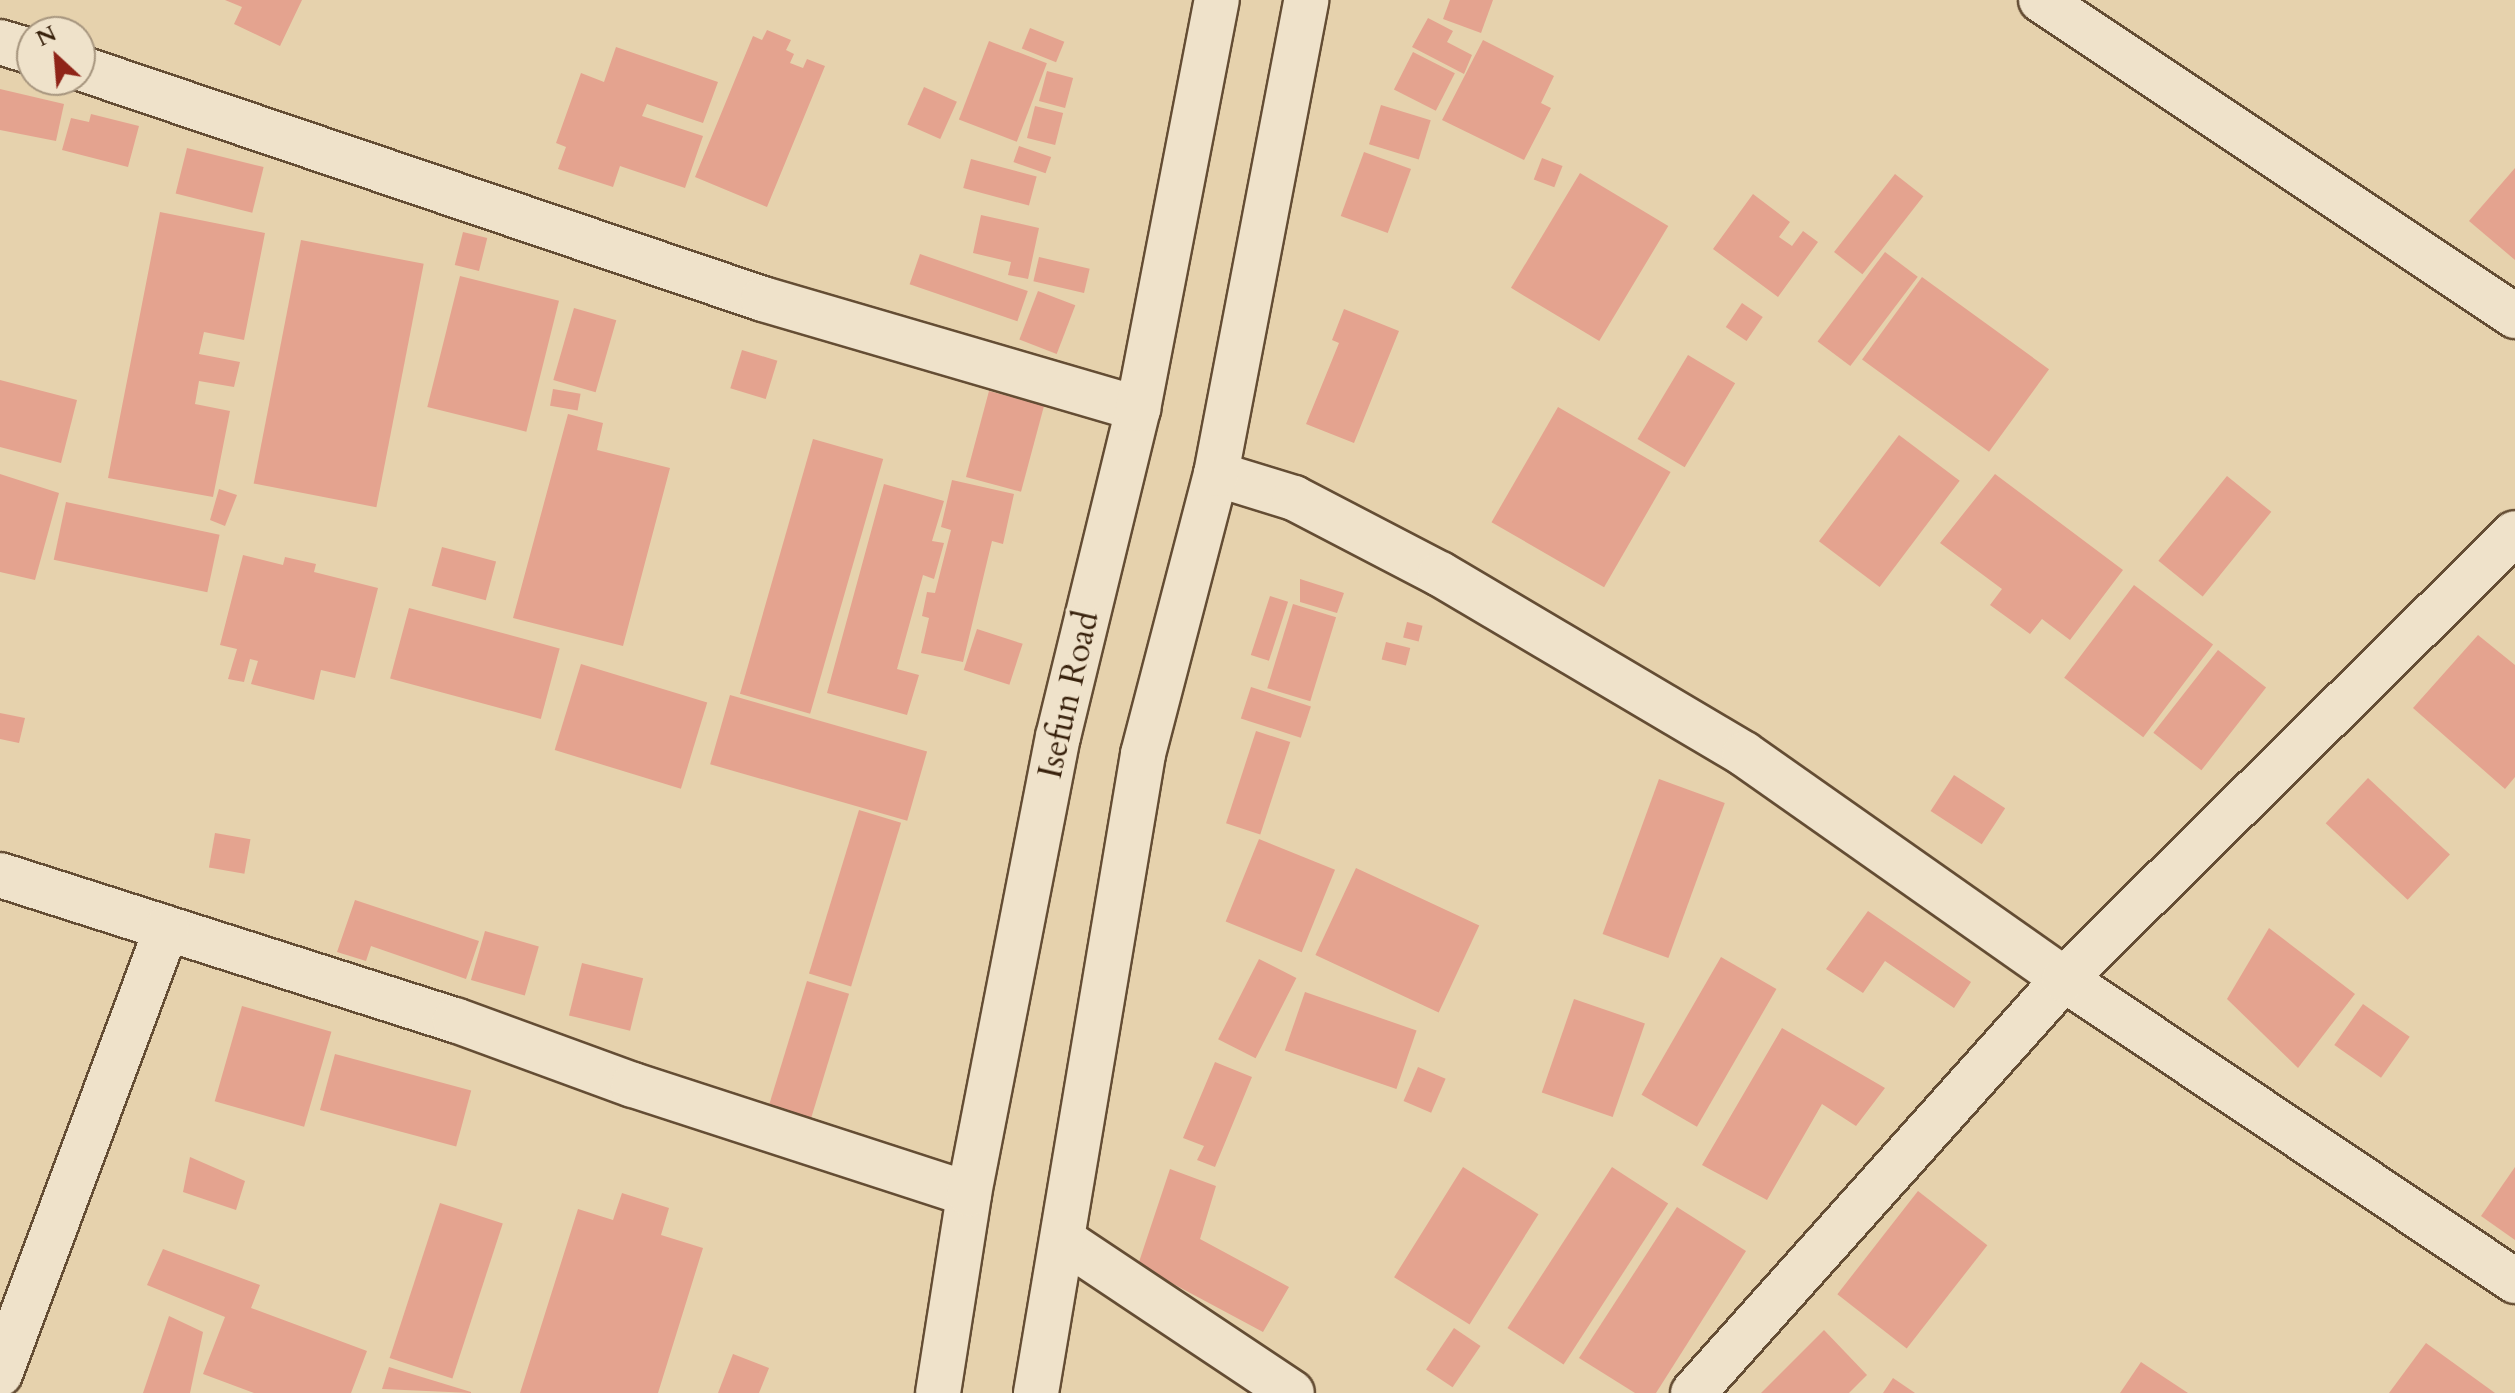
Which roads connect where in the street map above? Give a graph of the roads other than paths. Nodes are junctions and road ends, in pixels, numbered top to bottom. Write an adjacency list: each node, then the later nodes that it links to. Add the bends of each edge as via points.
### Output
1 (1217, 0): 6 (street, Isefun Road)
2 (1306, 0): 7 (street)
3 (2041, 0): 5 (street)
4 (96, 73): 6 (street, via 763,299)
5 (2515, 316)
6 (1138, 409): 12 (street, Isefun Road, via 1058,737)
7 (1216, 474): 11 (street, via 1294,498 1574,650 1744,754); 13 (street, via 1143,754)
8 (2515, 533): 11 (street)
9 (0, 875): 10 (street)
10 (167, 928): 12 (street); 15 (street)
11 (2064, 979): 14 (street); 19 (street)
12 (969, 1194): 16 (street, Isefun Road)
13 (1063, 1240): 17 (street); 18 (street)
14 (2515, 1281)
15 (0, 1374)
16 (938, 1393)
17 (1036, 1393)
18 (1292, 1393)
19 (1693, 1393)

